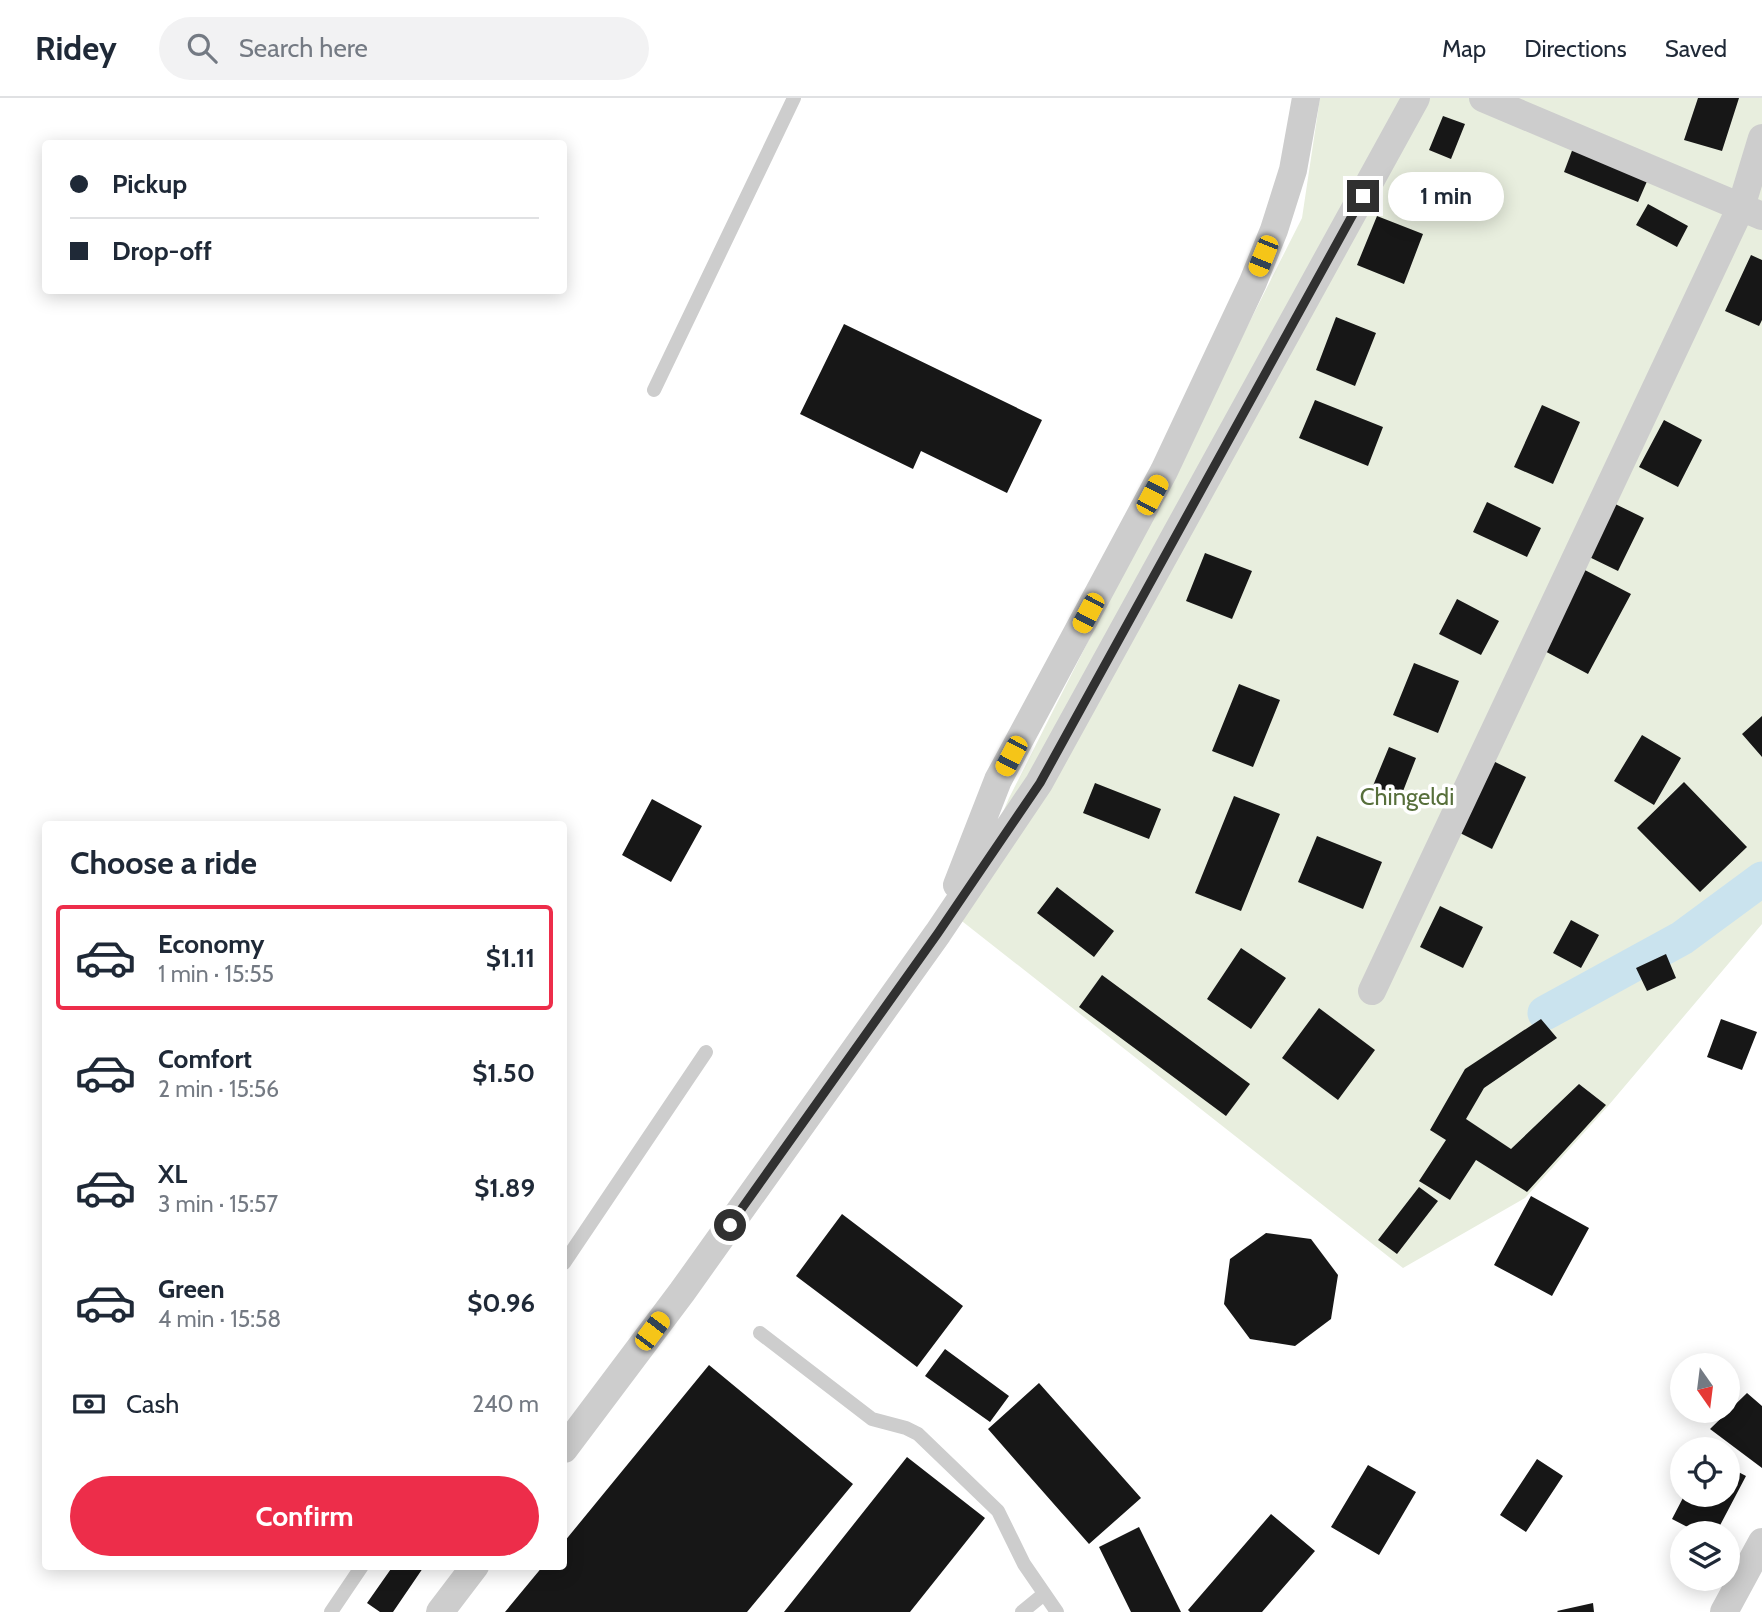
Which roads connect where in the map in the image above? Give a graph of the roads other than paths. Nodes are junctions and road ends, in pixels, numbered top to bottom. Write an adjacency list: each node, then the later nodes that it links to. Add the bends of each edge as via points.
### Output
1 (794, 98): 7 (lane)
2 (1306, 98): 8 (street, via 1293,170 1253,282 1164,471 998,780)
3 (1416, 98): 8 (street, via 1040,783)
4 (1483, 98): 6 (street)
5 (1762, 138): 6 (street)
6 (1751, 212): 9 (street)
7 (654, 390)
8 (938, 933): 13 (street)
9 (1372, 991)
10 (706, 1052): 11 (lane)
11 (567, 1259)
12 (760, 1334): 17 (lane, via 872,1419 918,1434 998,1511)
13 (567, 1445)
14 (1762, 1542): 22 (street)
15 (359, 1570): 18 (lane)
16 (472, 1570): 19 (street)
17 (1044, 1594): 20 (lane); 21 (lane)
18 (331, 1612)
19 (440, 1612)
20 (1022, 1612)
21 (1057, 1612)
22 (1724, 1612)

